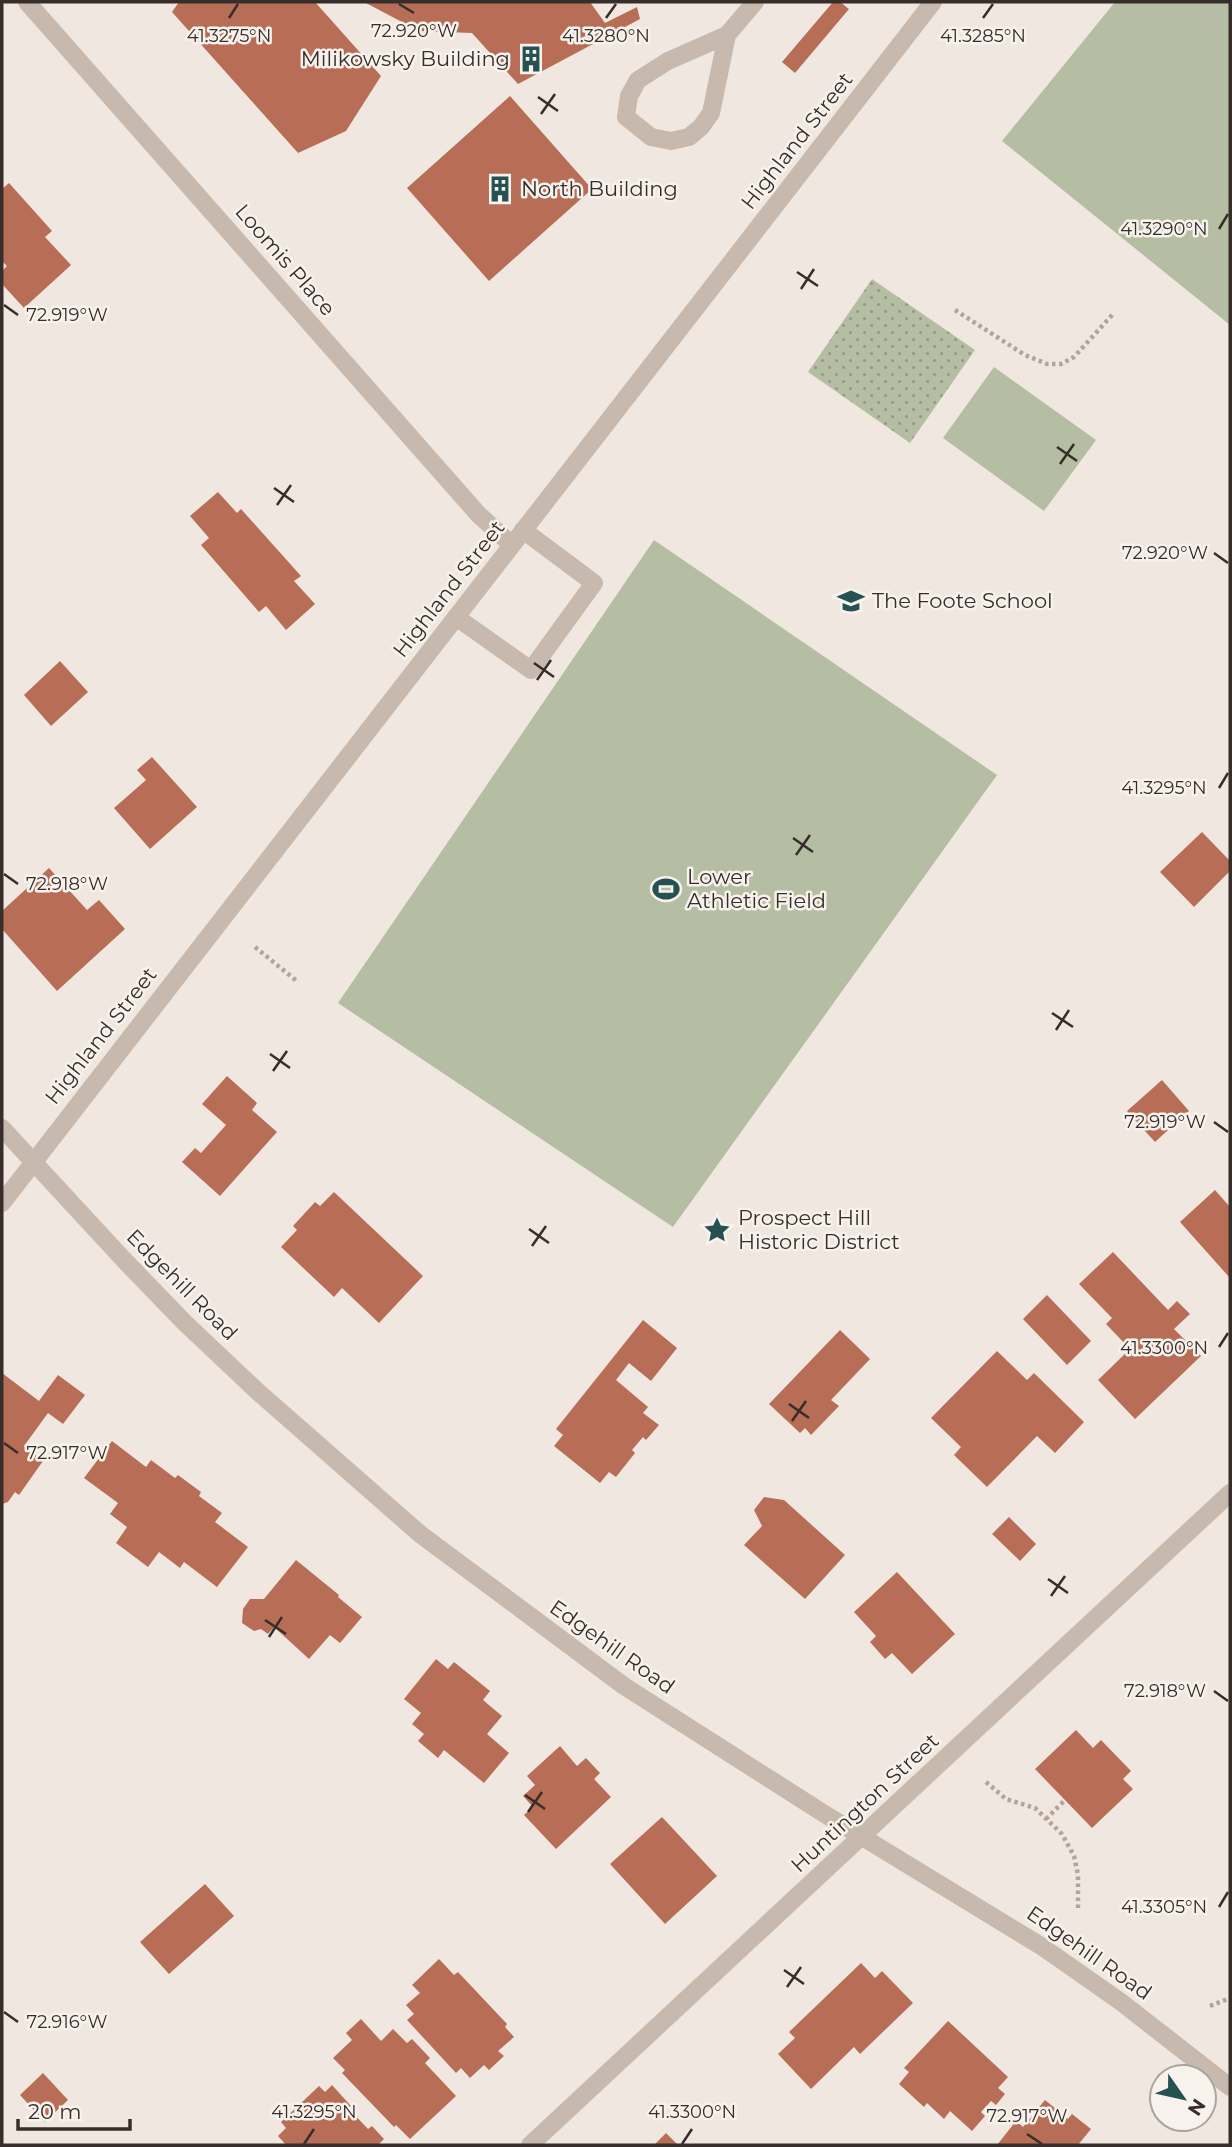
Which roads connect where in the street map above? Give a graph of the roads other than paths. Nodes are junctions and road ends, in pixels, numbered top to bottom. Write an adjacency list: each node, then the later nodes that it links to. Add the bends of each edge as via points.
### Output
1 (27, 2): 5 (street, Loomis Place, via 478,514)
2 (755, 2): 4 (street)
3 (928, 3): 5 (street, Highland Street)
4 (727, 35): 4 (street, via 638,80 629,96 626,117 651,137 671,141 689,137 711,113)
5 (517, 538): 6 (street, Highland Street); 6 (street, Loomis Place, via 594,583 531,670)
6 (456, 617): 8 (street, Highland Street)
7 (2, 1128): 8 (street, Edgehill Road)
8 (33, 1162): 9 (street, Highland Street); 11 (street, Edgehill Road, via 193,1330 421,1534 624,1686)
9 (2, 1203)
10 (1230, 1493): 11 (street, Huntington Street)
11 (861, 1836): 12 (street, Edgehill Road, via 1041,1946); 13 (street, Huntington Street)
12 (1230, 2087)
13 (530, 2145)

